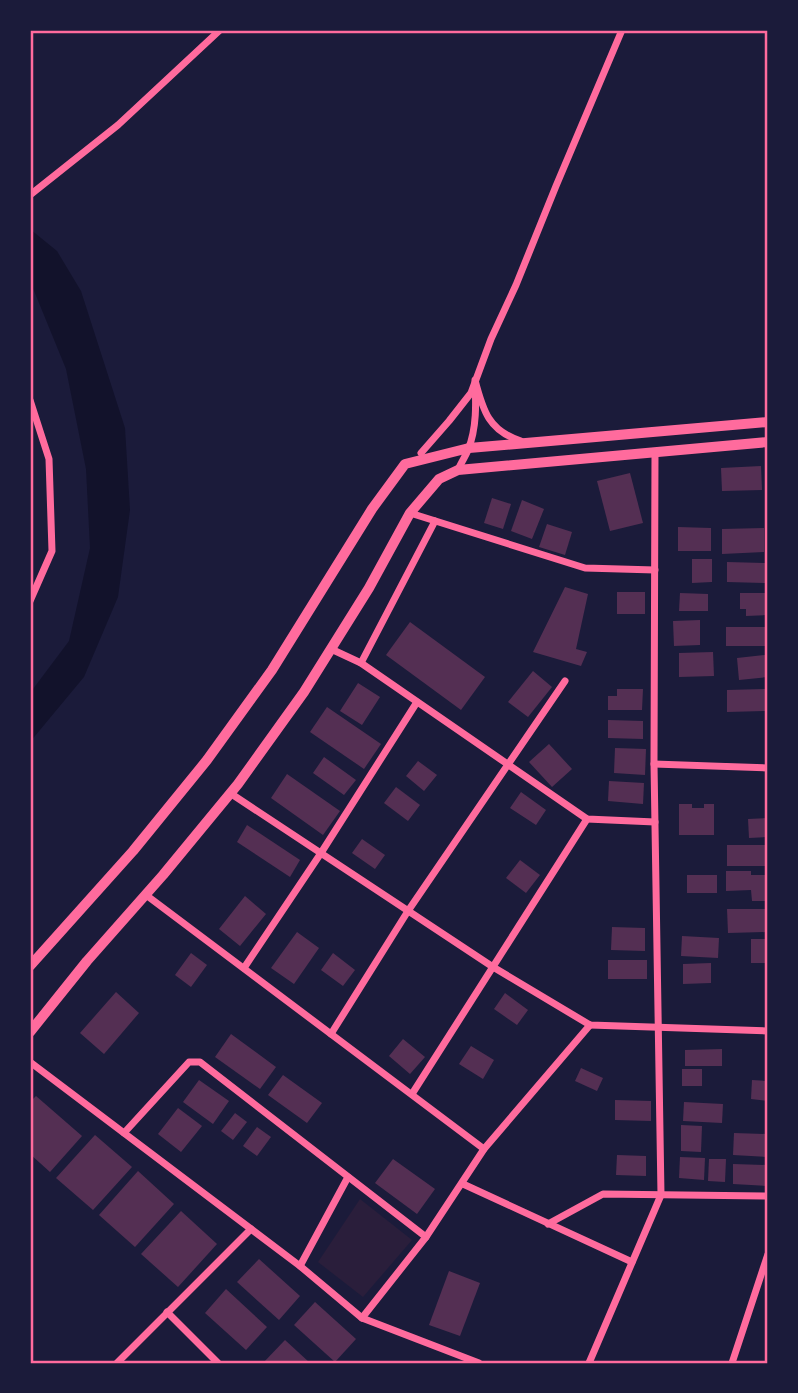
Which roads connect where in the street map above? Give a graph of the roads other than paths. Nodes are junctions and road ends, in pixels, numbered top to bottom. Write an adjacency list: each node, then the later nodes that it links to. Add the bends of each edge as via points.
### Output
1 (220, 30): 3 (street, via 118,125)
2 (622, 30): 4 (street)
3 (30, 195)
4 (475, 380): 8 (street, via 488,419 508,437); 9 (street, via 476,409); 10 (street, via 471,393)
5 (30, 400): 16 (street, via 49,459 52,551)
6 (768, 422): 8 (main road)
7 (768, 442): 11 (main road)
8 (526, 443): 9 (main road)
9 (469, 448): 12 (street); 30 (main road, via 405,464 208,760)
10 (421, 453)
11 (655, 453): 12 (main road); 15 (street)
12 (458, 470): 13 (main road, via 439,479)
13 (410, 513): 14 (street); 17 (main road)
14 (435, 521): 15 (street, via 585,568); 18 (street)
15 (655, 570): 21 (street)
16 (30, 601)
17 (331, 649): 18 (street); 24 (main road)
18 (361, 663): 20 (street)
19 (565, 681): 22 (street)
20 (417, 702): 22 (street); 27 (street)
21 (654, 764): 23 (street); 26 (street)
22 (509, 765): 25 (street); 29 (street)
23 (768, 768)
24 (230, 793): 27 (street); 28 (main road)
25 (587, 819): 26 (street); 31 (street)
26 (655, 822): 34 (street)
27 (321, 853): 29 (street); 32 (street)
28 (146, 895): 32 (street); 36 (main road)
29 (408, 911): 31 (street); 37 (street)
30 (30, 966)
31 (492, 967): 33 (street); 39 (street)
32 (244, 968): 37 (street)
33 (590, 1026): 34 (street); 41 (street)
34 (659, 1029): 35 (street); 44 (street)
35 (768, 1031)
36 (30, 1032)
37 (331, 1034): 39 (street)
38 (30, 1062): 40 (street)
39 (412, 1094): 41 (street)
40 (124, 1132): 42 (street, via 189,1062 200,1062); 47 (street)
41 (485, 1149): 43 (street)
42 (348, 1177): 48 (street); 51 (street)
43 (463, 1184): 46 (street); 48 (street)
44 (661, 1195): 45 (street); 46 (street, via 603,1194); 50 (street)
45 (768, 1196)
46 (548, 1224): 50 (street)
47 (251, 1228): 51 (street); 53 (street)
48 (426, 1237): 54 (street)
49 (768, 1254): 52 (street)
50 (632, 1262): 58 (street)
51 (300, 1266): 54 (street)
52 (765, 1274): 59 (street)
53 (167, 1312): 55 (street); 56 (street)
54 (362, 1318): 57 (street)
55 (117, 1363)
56 (218, 1363)
57 (479, 1363)
58 (589, 1363)
59 (732, 1363)

